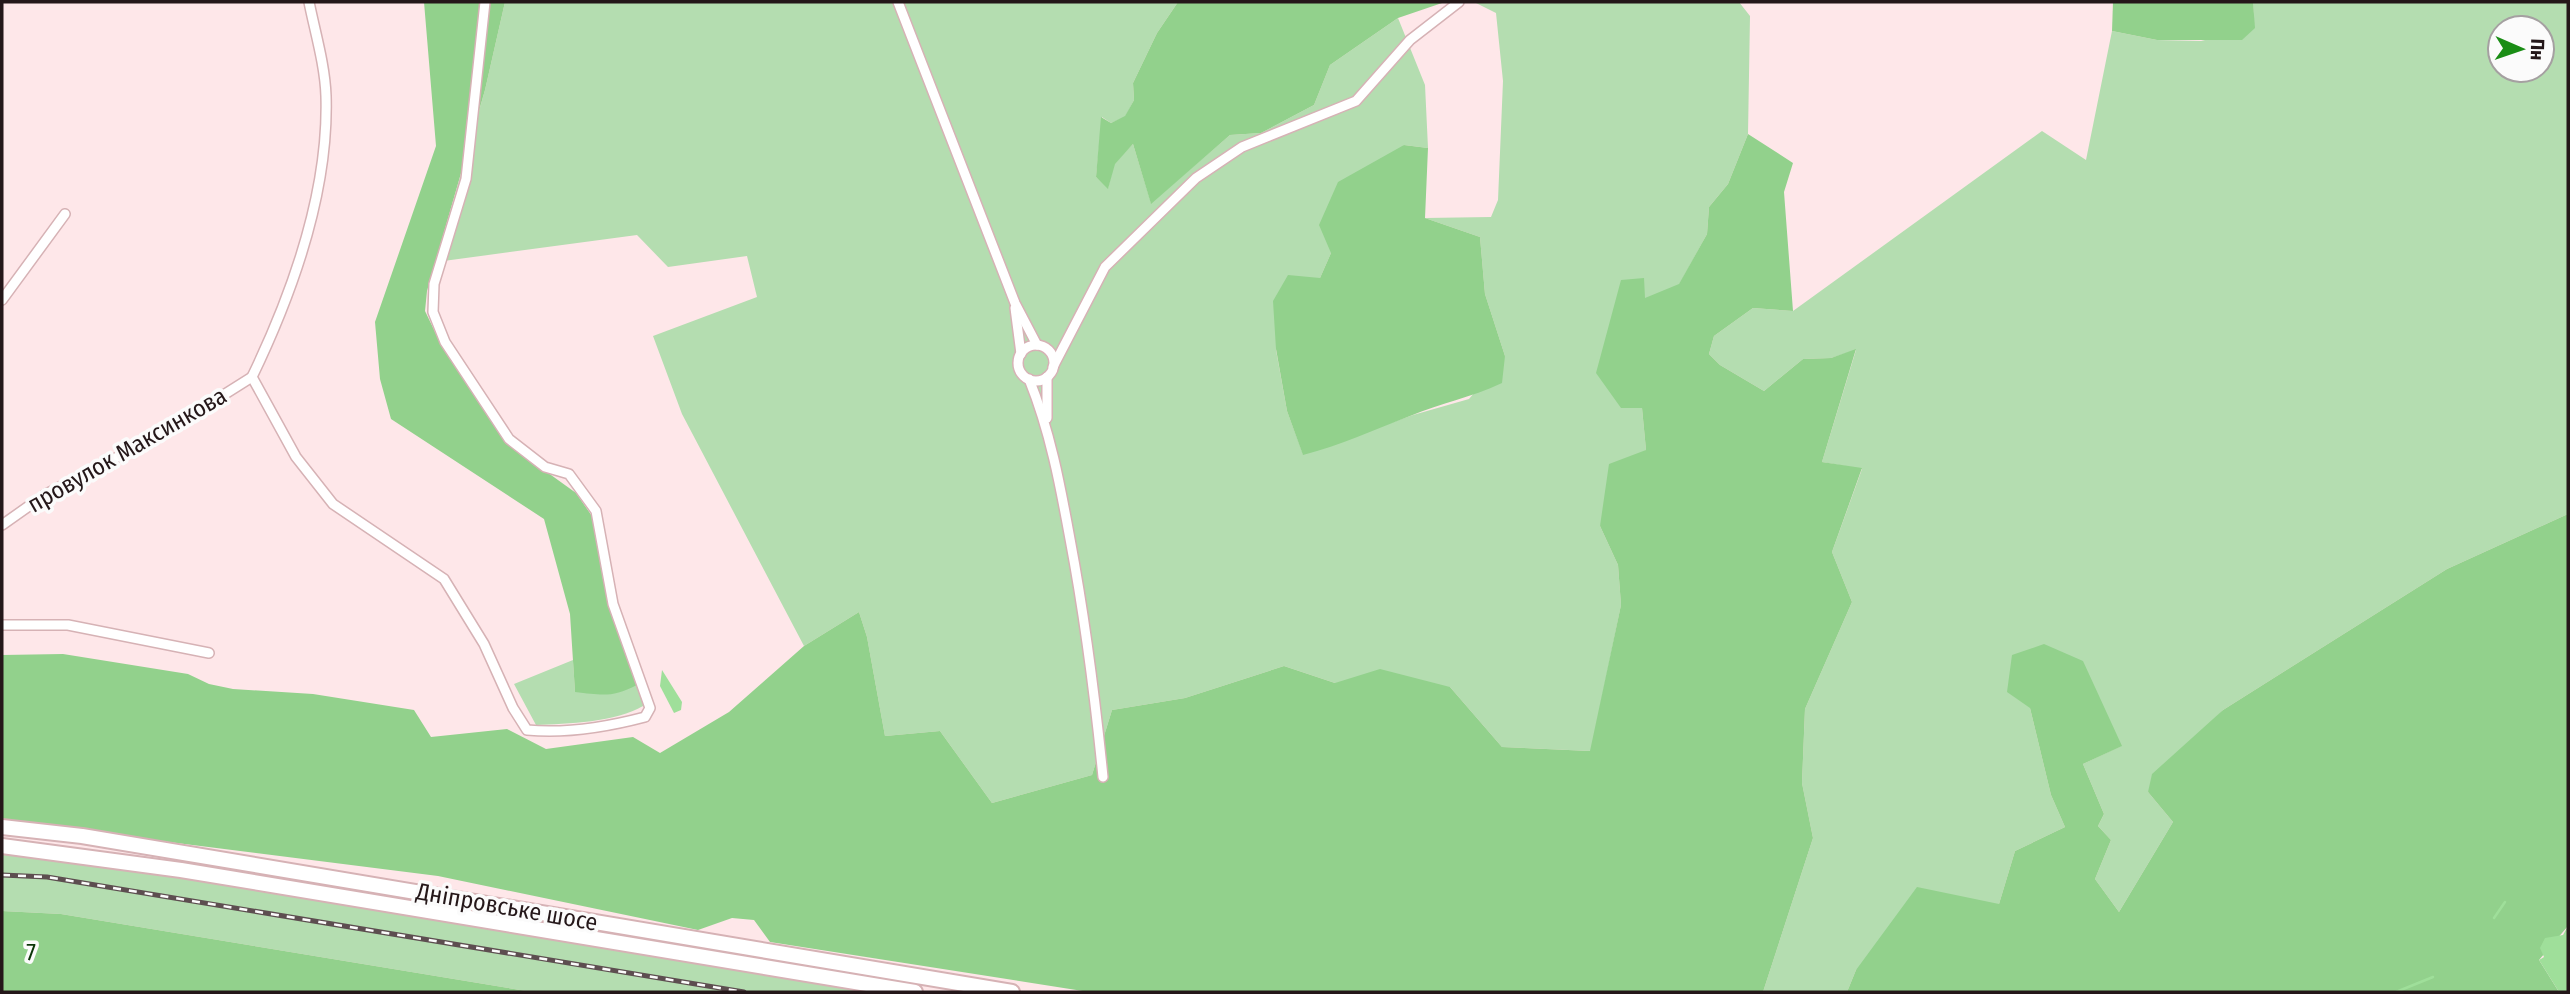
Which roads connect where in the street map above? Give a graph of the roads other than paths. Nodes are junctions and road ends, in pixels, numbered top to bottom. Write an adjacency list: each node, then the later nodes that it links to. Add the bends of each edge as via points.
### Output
1 (309, 2): 12 (street, провулок Максинкова, via 326,94 324,158 302,249)
2 (485, 2): 12 (street, провулок Максинкова, via 466,179 434,284 433,312 445,342 509,439 545,467 569,474 596,512 613,604 650,708 645,717 552,733 527,730 484,644 444,579 333,504 296,457)
3 (898, 2): 7 (street)
4 (1459, 2): 8 (street, via 1410,40 1356,101 1242,147 1196,178 1105,267)
5 (65, 214): 6 (street)
6 (2, 300)
7 (1015, 303): 9 (street); 10 (street)
8 (1071, 333): 9 (street, via 1059,345); 11 (street)
9 (1040, 346): 10 (street); 11 (street, via 1052,355)
10 (1021, 354): 14 (street, via 1018,365)
11 (1053, 367): 13 (street)
12 (252, 377): 16 (street, провулок Максинкова, via 160,435 46,494)
13 (1047, 377): 14 (street); 15 (street)
14 (1029, 380): 15 (street)
15 (1046, 423): 19 (street, via 1089,639)
16 (2, 525)
17 (2, 625): 18 (street, via 68,625)
18 (209, 653)
19 (1103, 777)
20 (2, 827): 23 (main road, Дніпровське шосе)
21 (2, 846): 22 (main road, Дніпровське шосе, via 181,870)
22 (915, 992)
23 (1012, 992)

